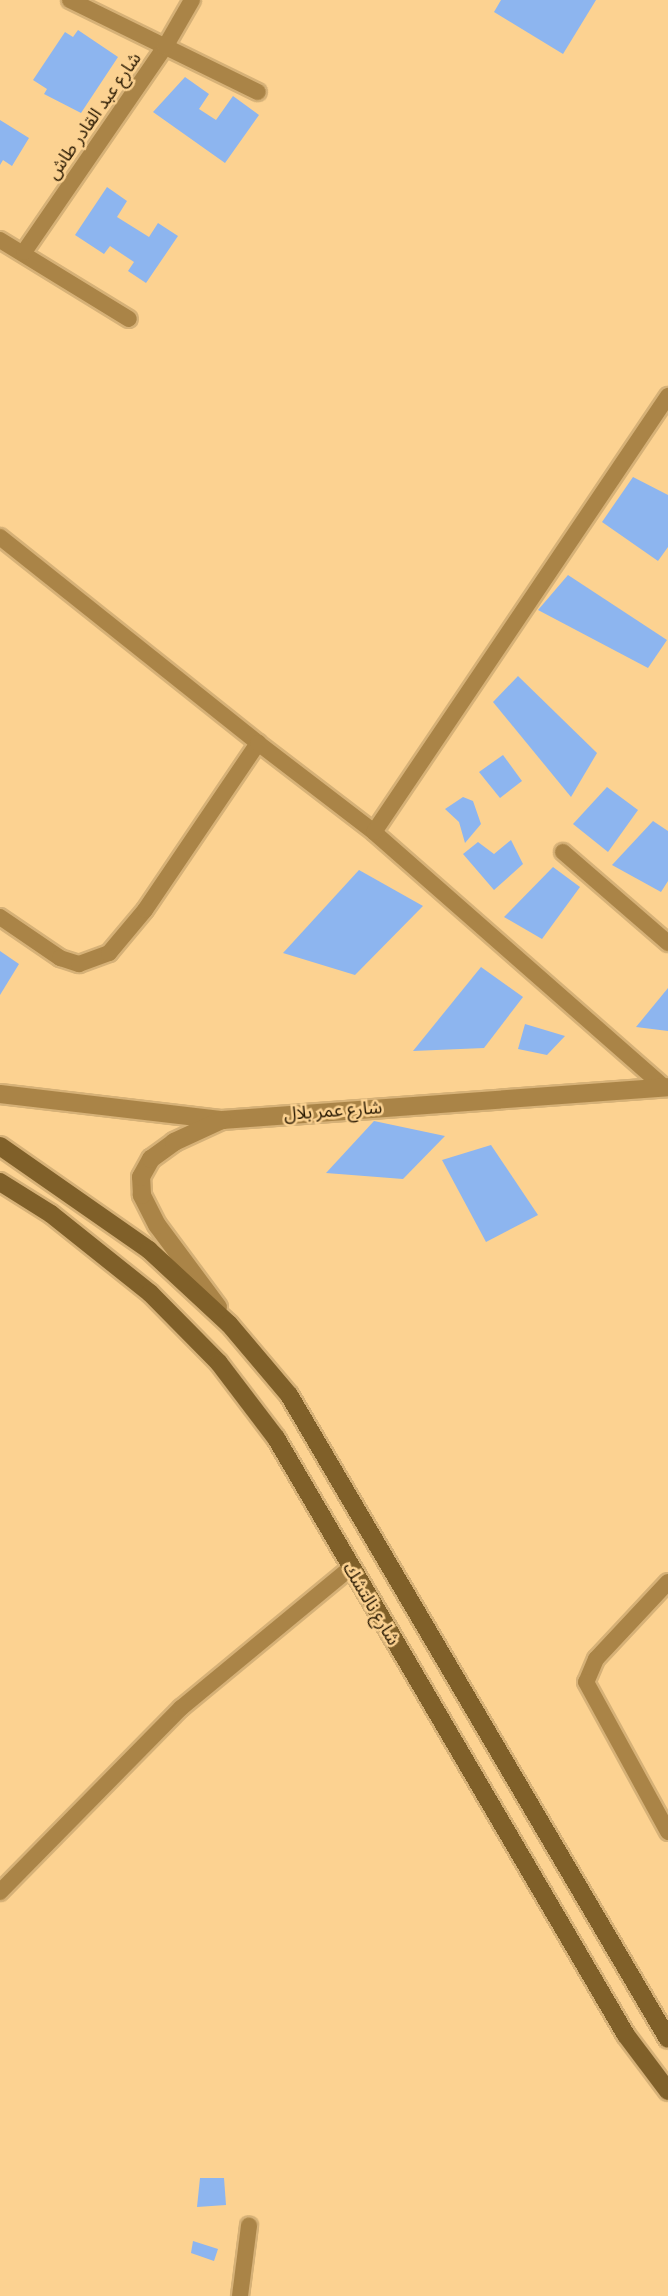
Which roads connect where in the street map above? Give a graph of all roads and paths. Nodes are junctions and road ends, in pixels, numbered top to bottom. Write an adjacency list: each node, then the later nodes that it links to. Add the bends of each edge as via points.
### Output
1 (70, 0): 3 (street)
2 (192, 0): 3 (street, شارع عبد القادر طاش)
3 (165, 47): 4 (street); 6 (street, شارع عبد القادر طاش)
4 (258, 92)
5 (0, 240): 6 (street)
6 (24, 252): 7 (street)
7 (130, 319)
8 (668, 396): 11 (street)
9 (0, 537): 10 (street)
10 (258, 743): 11 (street); 13 (street, via 145,910 109,953 79,964 60,958 42,950)
11 (374, 832): 15 (street)
12 (563, 852): 14 (street)
13 (0, 917)
14 (668, 943)
15 (666, 1087): 17 (street, شارع عمر بلال)
16 (0, 1094): 17 (street, شارع عمر بلال)
17 (222, 1120): 20 (street, via 174,1142 151,1159 141,1177 142,1195 157,1224)
18 (0, 1146): 20 (main road, شارع نالتشك, via 149,1250)
19 (0, 1182): 21 (main road, شارع نالتشك, via 94,1246 150,1293 219,1363 276,1438)
20 (229, 1324): 25 (main road, شارع نالتشك, via 289,1395 322,1447)
21 (350, 1568): 24 (street, via 181,1708); 26 (main road, شارع نالتشك, via 626,2035)
22 (668, 1582): 23 (street, via 596,1659 586,1682)
23 (668, 1832)
24 (0, 1892)
25 (666, 2032)
26 (668, 2091)
27 (249, 2226): 28 (street)
28 (240, 2296)

